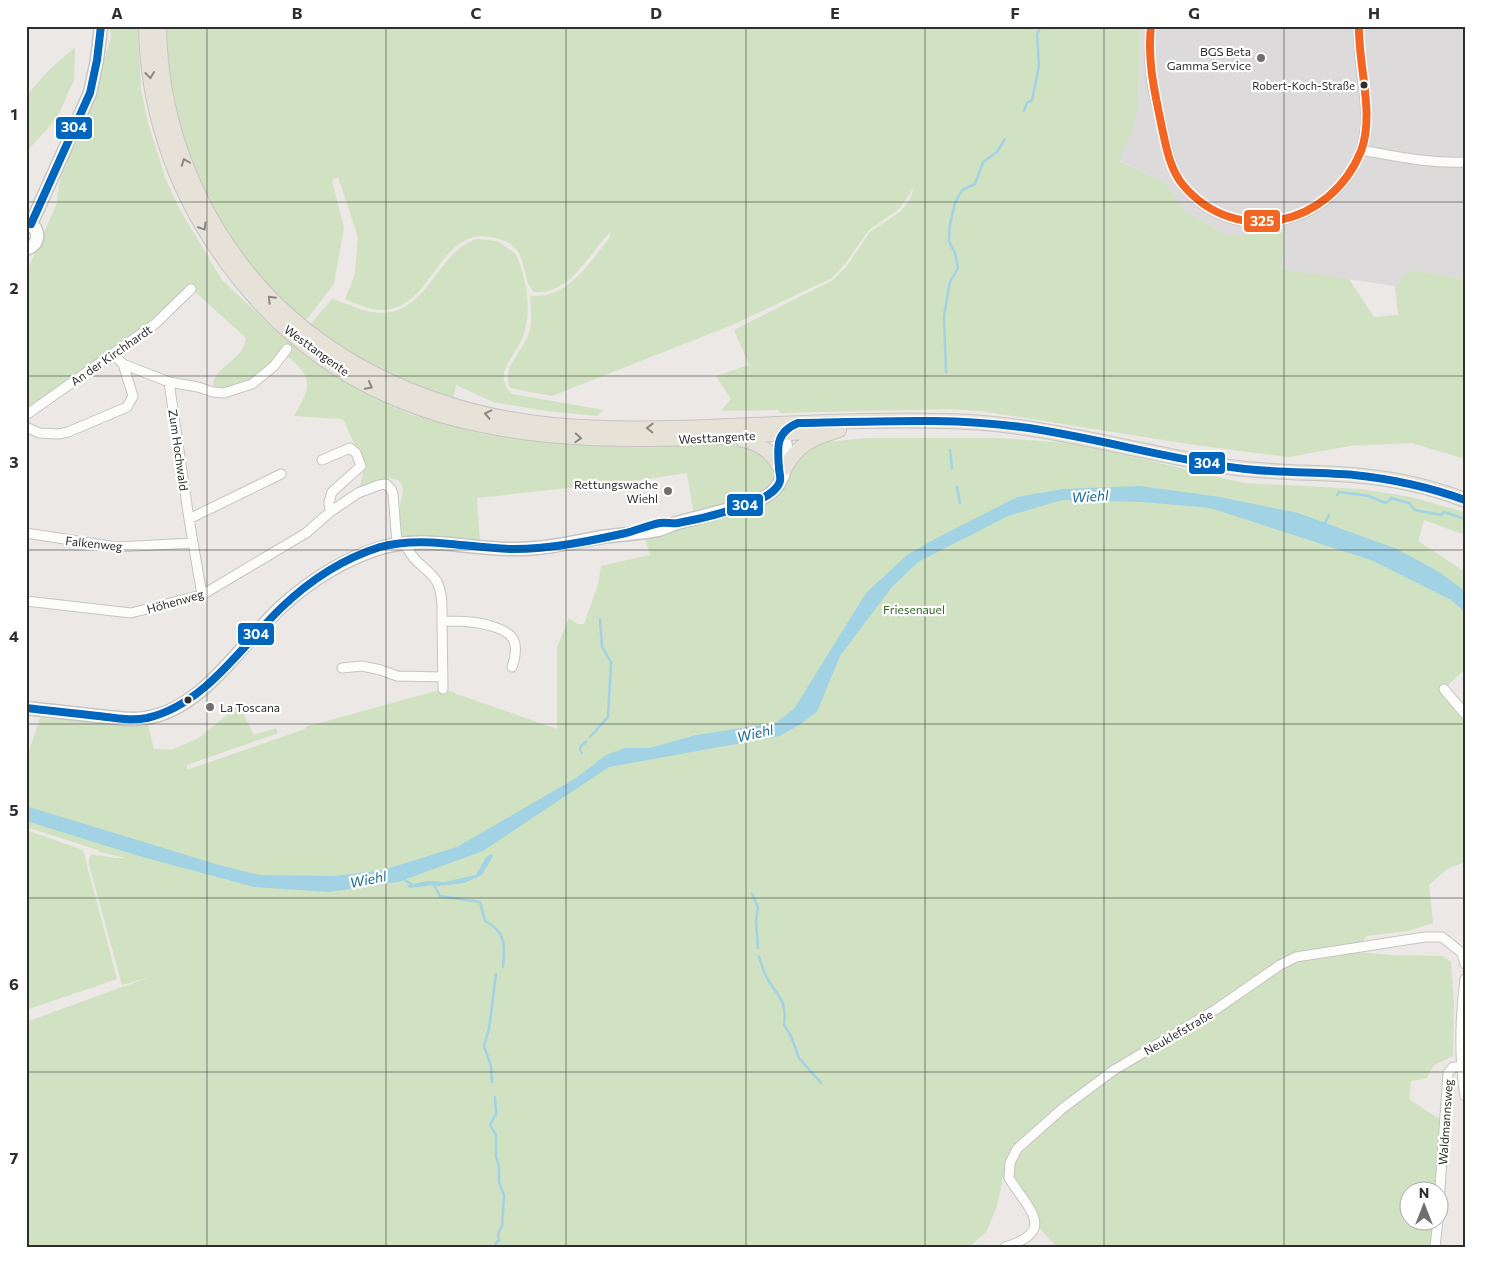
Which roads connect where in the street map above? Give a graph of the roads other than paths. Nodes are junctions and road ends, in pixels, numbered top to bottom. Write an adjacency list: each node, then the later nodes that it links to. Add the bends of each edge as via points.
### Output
1 (102, 26): 8 (main road, via 90,94)
2 (146, 26): 21 (main road, Westtangente, one-way to 21, via 150,80 160,124 190,204 216,247 251,293 281,324 320,355 388,395 432,412 496,429 606,440)
3 (159, 26): 17 (main road, Westtangente, one-way to 3, via 660,429 529,422 425,396 366,371 338,354 299,325 268,295 235,256 204,207 186,168 173,126 163,83)
4 (1151, 26): 6 (street, via 1151,77 1168,152 1181,183 1202,204 1227,218 1257,224 1305,214 1338,189)
5 (1359, 26): 6 (street, via 1358,52 1365,112)
6 (1361, 150): 7 (street, via 1416,160)
7 (1465, 162)
8 (28, 223): 9 (main road, via 35,228 38,237 34,245)
9 (26, 249)
10 (191, 289): 12 (street, An der Kirchhardt, via 155,324)
11 (287, 349): 14 (street, via 274,366 252,384 224,393)
12 (113, 354): 13 (street); 15 (street, An der Kirchhardt)
13 (123, 364): 14 (street); 18 (street, via 133,396 127,407 58,434 39,433)
14 (169, 382): 28 (street, Zum Hochwald)
15 (26, 415)
16 (798, 423): 17 (main road, Westtangente); 20 (main road); 22 (main road, Westtangente, via 974,422)
17 (768, 424): 20 (main road)
18 (26, 427)
19 (839, 430): 20 (main road, Westtangente); 22 (main road, Westtangente, via 952,428); 24 (main road, via 803,445)
20 (781, 434): 21 (main road, Westtangente); 24 (main road, via 786,444)
21 (730, 436): 24 (main road, via 764,448 774,457)
22 (1071, 436): 26 (main road, via 1226,466 1396,481)
23 (322, 460): 27 (street, via 350,448 356,453 361,466 332,492)
24 (781, 472): 31 (main road, via 771,493 754,502 626,533 516,549 426,542)
25 (281, 474): 28 (street)
26 (1465, 500)
27 (330, 512): 31 (street, Höhenweg, via 358,493 386,484 393,494); 32 (street, Höhenweg, via 306,533)
28 (189, 519): 30 (street, Zum Hochwald)
29 (26, 533): 30 (street, Falkenweg, via 116,547)
30 (193, 543): 32 (street, Zum Hochwald)
31 (397, 544): 34 (street, via 407,547 410,556 436,581 442,594); 40 (main road, via 348,560 313,580 258,630 195,696 174,709 146,718 126,719)
32 (202, 595): 33 (street, Höhenweg, via 131,613)
33 (26, 601)
34 (442, 621): 35 (street, via 469,620 506,631 514,639 516,647); 37 (street)
35 (512, 667)
36 (342, 668): 37 (street, via 362,666 397,676)
37 (443, 677): 38 (street)
38 (443, 689)
39 (1444, 689): 41 (street)
40 (26, 708)
41 (1465, 714)
42 (1465, 964): 48 (street, Neuklefstraße, via 1462,953 1442,937 1433,936 1313,953 1296,957 1280,966 1114,1070 1028,1139 1013,1156 1009,1178 1034,1216 1034,1230 1021,1242)
43 (1465, 980): 44 (street)
44 (1460, 1067): 45 (street); 46 (street, Waldmannsweg, via 1453,1067 1448,1073)
45 (1465, 1096)
46 (1441, 1180)
47 (1437, 1230): 49 (street, Waldmannsweg)
48 (1005, 1247)
49 (1435, 1247)

